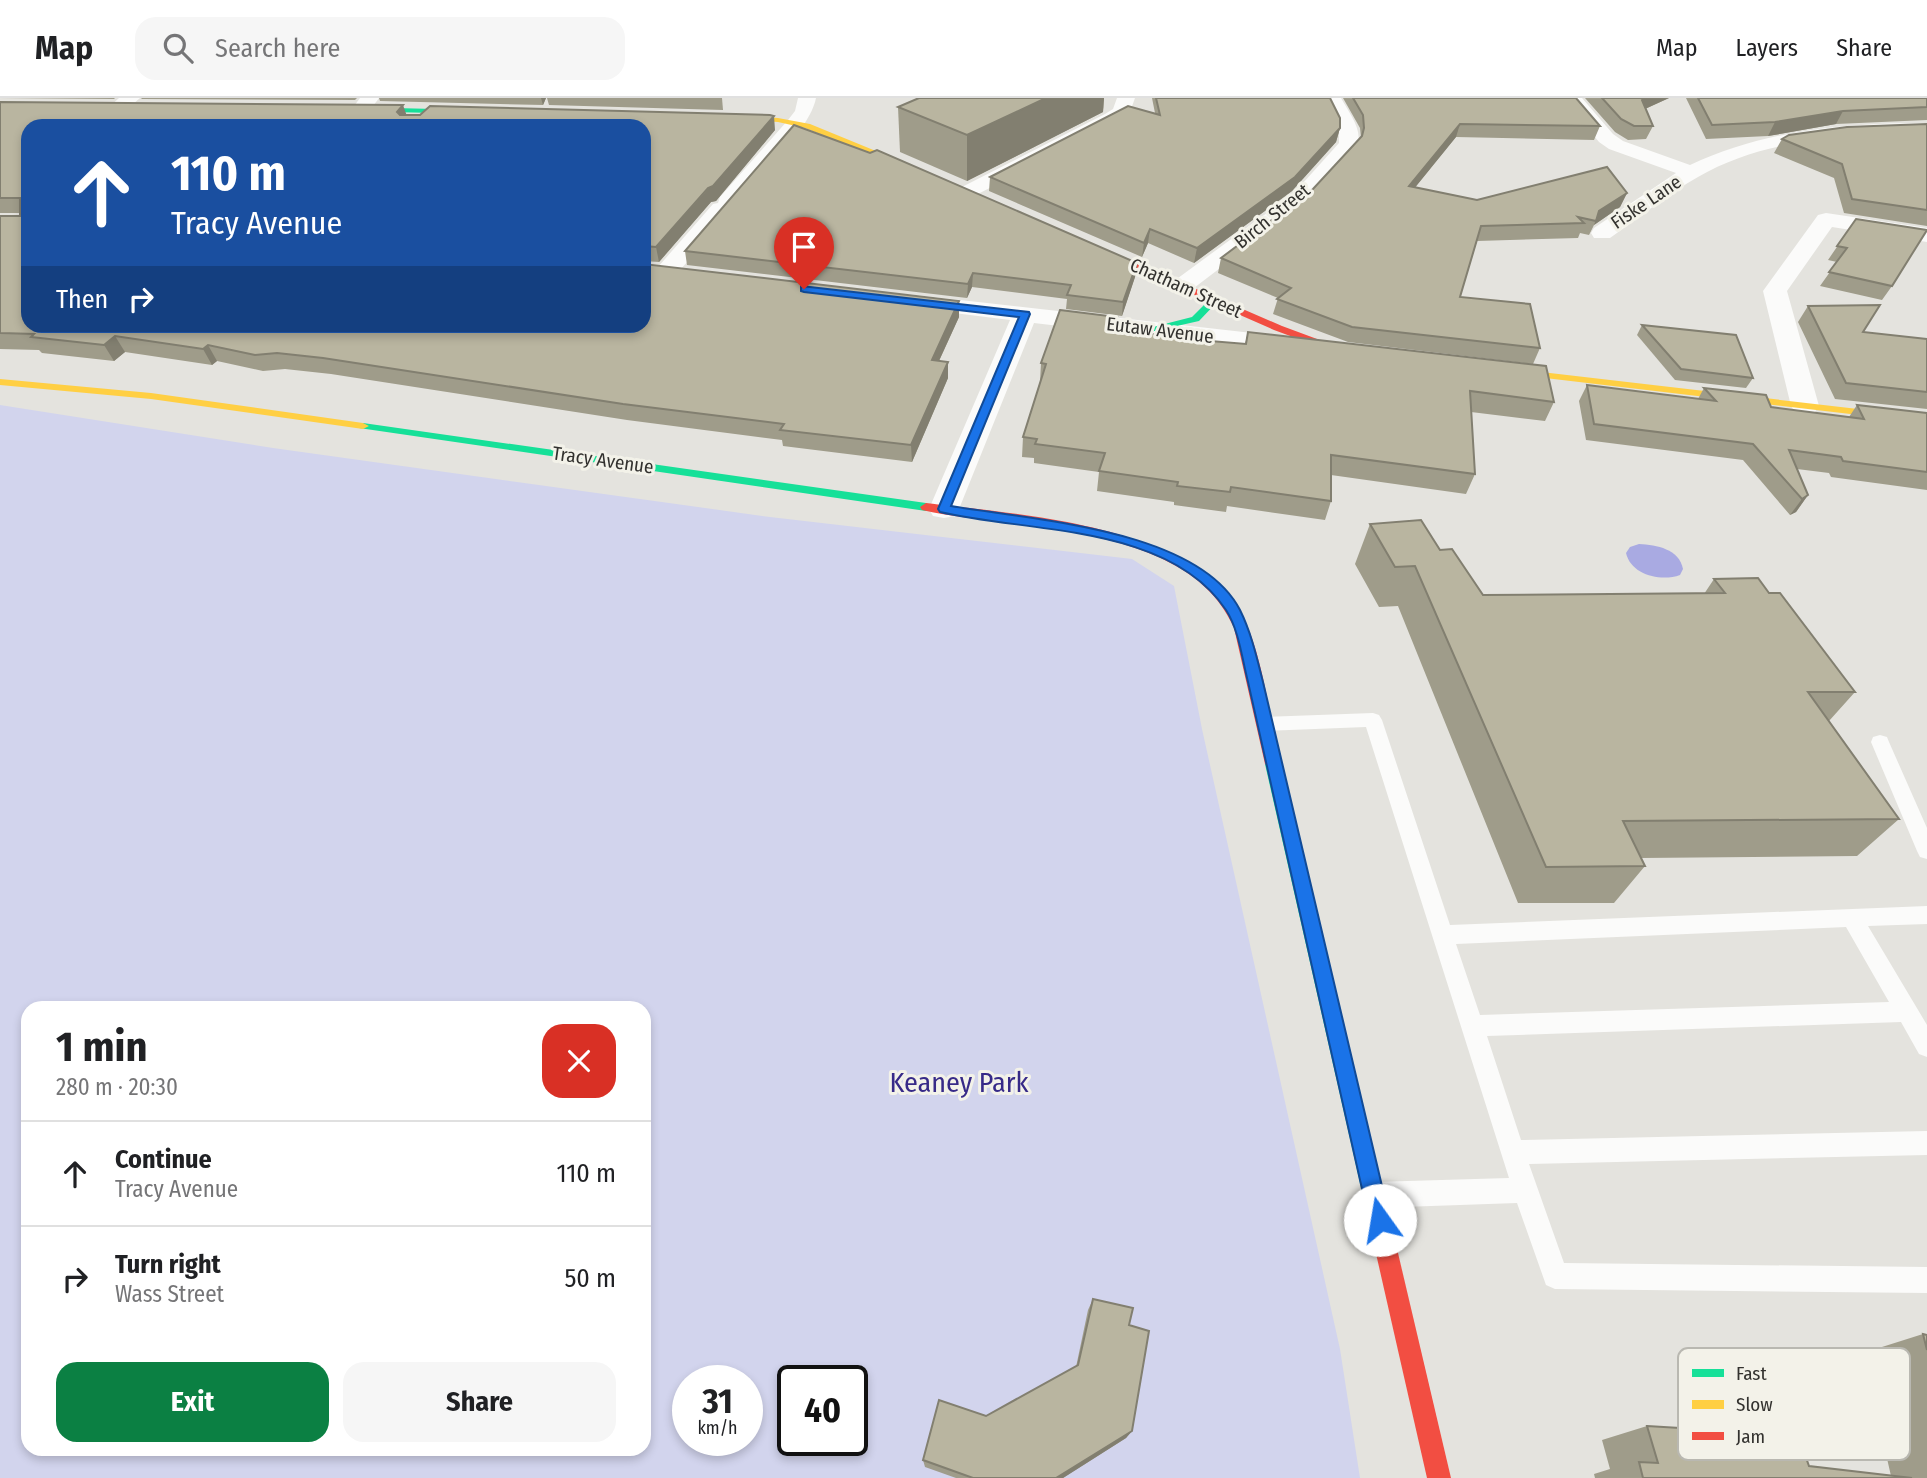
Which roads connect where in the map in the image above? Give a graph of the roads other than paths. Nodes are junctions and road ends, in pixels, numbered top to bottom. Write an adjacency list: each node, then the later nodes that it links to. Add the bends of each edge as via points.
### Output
1 (807, 98): 11 (street, via 804,112)
2 (1126, 98): 14 (street, via 1121,112 1112,118)
3 (1332, 98): 21 (street, Birch Street, via 1349,131 1349,144 1301,197)
4 (1572, 98): 13 (street, via 1616,145)
5 (365, 104): 6 (street); 7 (street)
6 (330, 109)
7 (430, 111): 8 (street); 10 (street)
8 (499, 112)
9 (707, 116): 11 (street)
10 (421, 119)
11 (794, 124): 14 (street, via 872,150); 19 (street, via 724,205)
12 (1927, 129): 13 (street, Fiske Lane, via 1845,132 1768,143)
13 (1691, 172): 16 (street, Fiske Lane)
14 (955, 187): 15 (street)
15 (992, 203)
16 (1602, 233)
17 (1927, 234): 30 (street, via 1826,220 1775,291)
18 (1081, 242): 21 (street, Chatham Street)
19 (655, 271): 20 (street)
20 (694, 276)
21 (1182, 286): 23 (street, Chatham Street)
22 (887, 298): 24 (street, Eutaw Avenue)
23 (1214, 300): 25 (street, via 1207,312 1185,324); 26 (street, Chatham Street)
24 (1025, 314): 25 (street, Eutaw Avenue); 32 (street)
25 (1150, 329): 26 (street, Eutaw Avenue)
26 (1343, 352): 27 (street, Chatham Street)
27 (1370, 355)
28 (1479, 368): 30 (street)
29 (0, 382): 32 (street, Tracy Avenue, via 164,397)
30 (1805, 405): 31 (street)
31 (1927, 419)
32 (944, 509): 33 (street, Tracy Avenue, via 1118,538 1185,564 1208,581 1233,610)
33 (1265, 724): 38 (lane, via 1373,720); 45 (street, Tracy Avenue)
34 (1880, 742): 35 (lane)
35 (1927, 851)
36 (1927, 915): 37 (lane)
37 (1852, 918): 38 (lane); 39 (lane)
38 (1442, 934): 40 (lane)
39 (1907, 1012): 40 (lane); 41 (lane)
40 (1472, 1026): 43 (lane)
41 (1927, 1046)
42 (1927, 1143): 43 (lane)
43 (1513, 1152): 44 (lane)
44 (1525, 1190): 45 (lane); 46 (lane, via 1555,1276)
45 (1374, 1195): 47 (street, Tracy Avenue)
46 (1927, 1280)
47 (1439, 1478)

